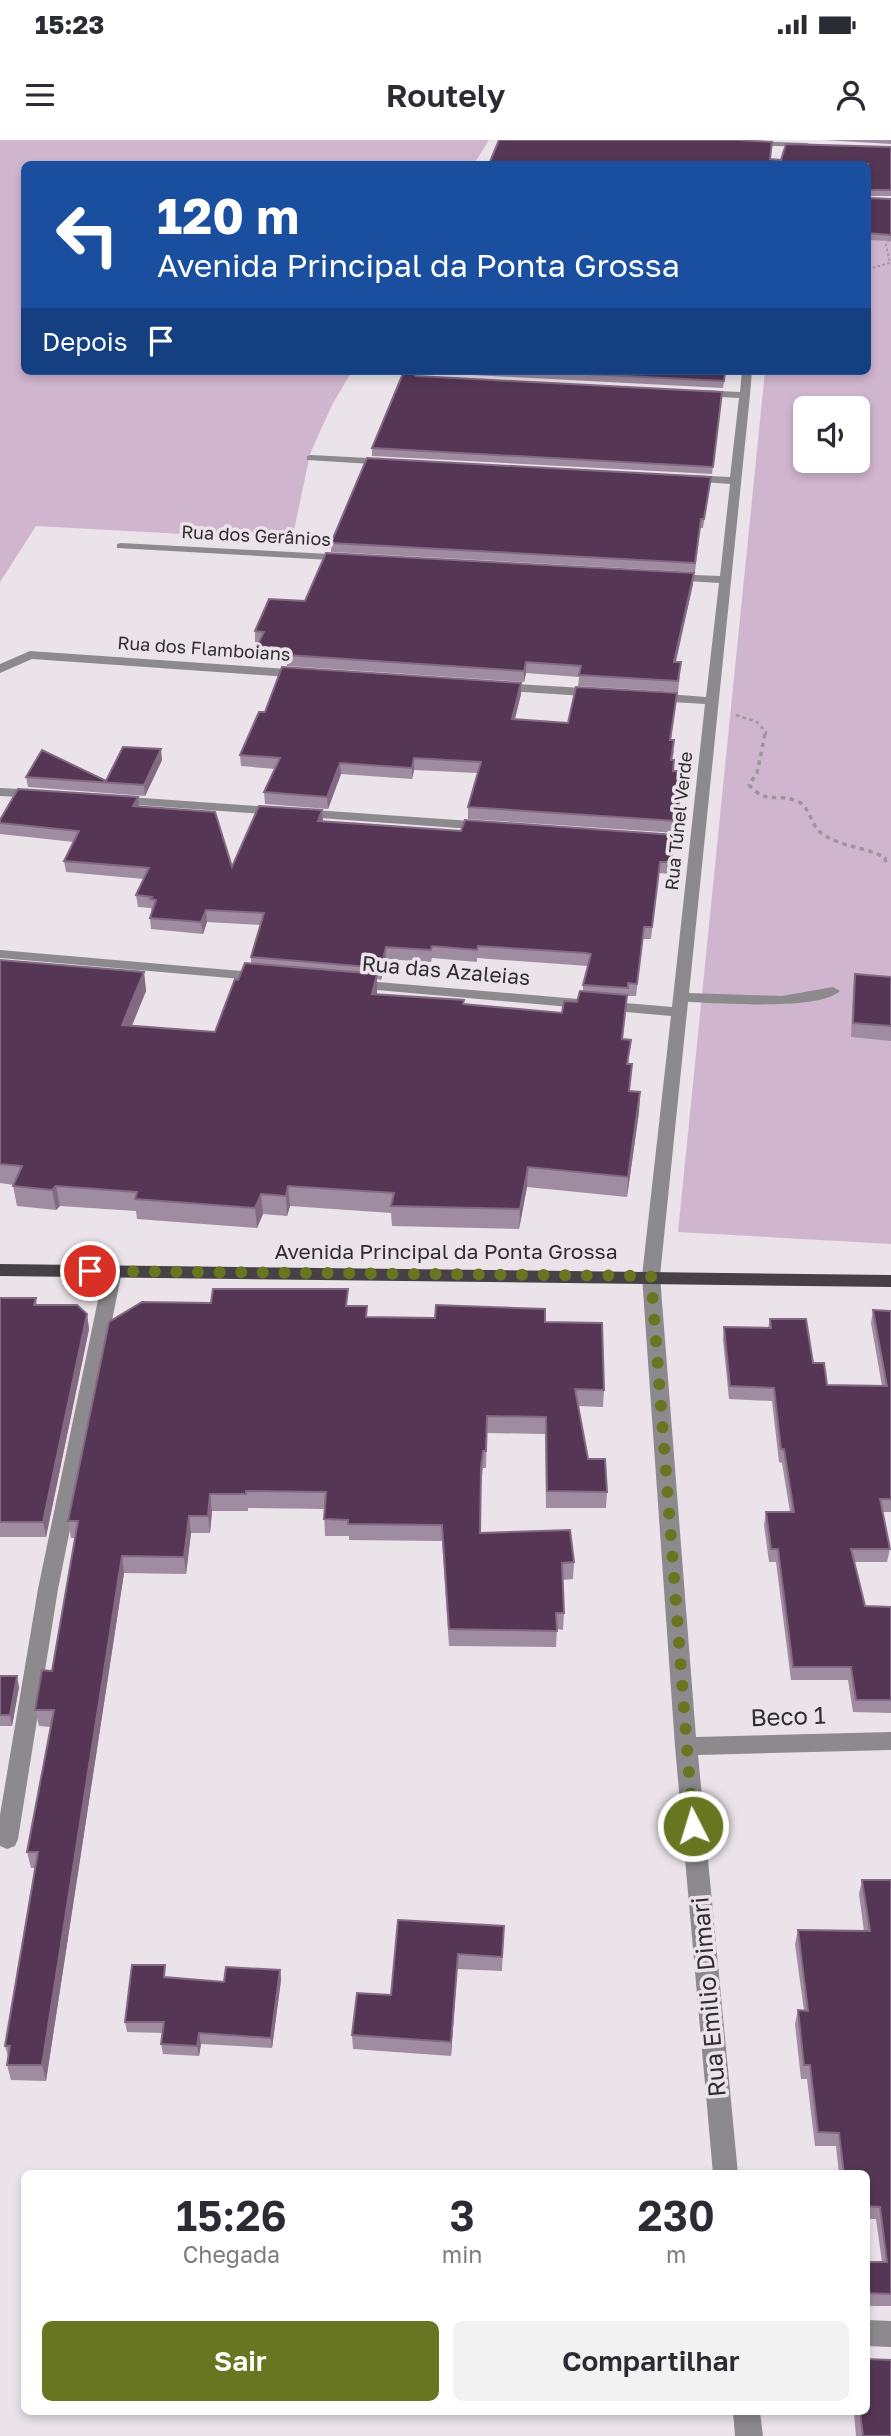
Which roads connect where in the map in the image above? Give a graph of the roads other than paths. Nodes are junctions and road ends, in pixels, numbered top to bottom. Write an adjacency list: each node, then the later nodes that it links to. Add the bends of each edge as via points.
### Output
1 (740, 142): 2 (street)
2 (780, 142): 3 (street); 4 (street)
3 (821, 146)
4 (777, 155)
5 (747, 375): 7 (street, Rua Túnel Verde)
6 (690, 392): 7 (street)
7 (745, 395): 11 (street, Rua Túnel Verde)
8 (311, 458): 9 (street)
9 (393, 463)
10 (681, 478): 11 (street)
11 (736, 481): 15 (street, Rua Túnel Verde)
12 (121, 545): 13 (street, Rua dos Gerânios)
13 (368, 560)
14 (655, 576): 15 (street)
15 (724, 580): 21 (street, Rua Túnel Verde)
16 (0, 669): 17 (street, Rua dos Flamboians, via 30,655)
17 (322, 675)
18 (489, 686): 19 (street)
19 (614, 694)
20 (642, 696): 21 (street)
21 (711, 706): 30 (street, Rua Túnel Verde, via 689,841)
22 (0, 792): 23 (street)
23 (56, 796)
24 (97, 799): 25 (street)
25 (501, 827)
26 (0, 954): 27 (street)
27 (277, 978)
28 (332, 982): 30 (street, Rua das Azaleias)
29 (833, 991): 30 (street, Rua das Azaleias, via 782,1001)
30 (679, 1004): 33 (street, Rua Túnel Verde)
31 (0, 1270): 32 (main road, Avenida Principal da Ponta Grossa)
32 (113, 1272): 33 (main road, Avenida Principal da Ponta Grossa); 37 (street, via 48,1590)
33 (651, 1276): 34 (main road, Avenida Principal da Ponta Grossa); 36 (street, Rua Emilio Dimari)
34 (891, 1280)
35 (891, 1741): 36 (street, Beco 1)
36 (686, 1746): 38 (street, Rua Emilio Dimari)
37 (7, 1839)
38 (726, 2170)
39 (870, 2333): 40 (street)
40 (891, 2334)
41 (747, 2415): 42 (street)
42 (748, 2436)

